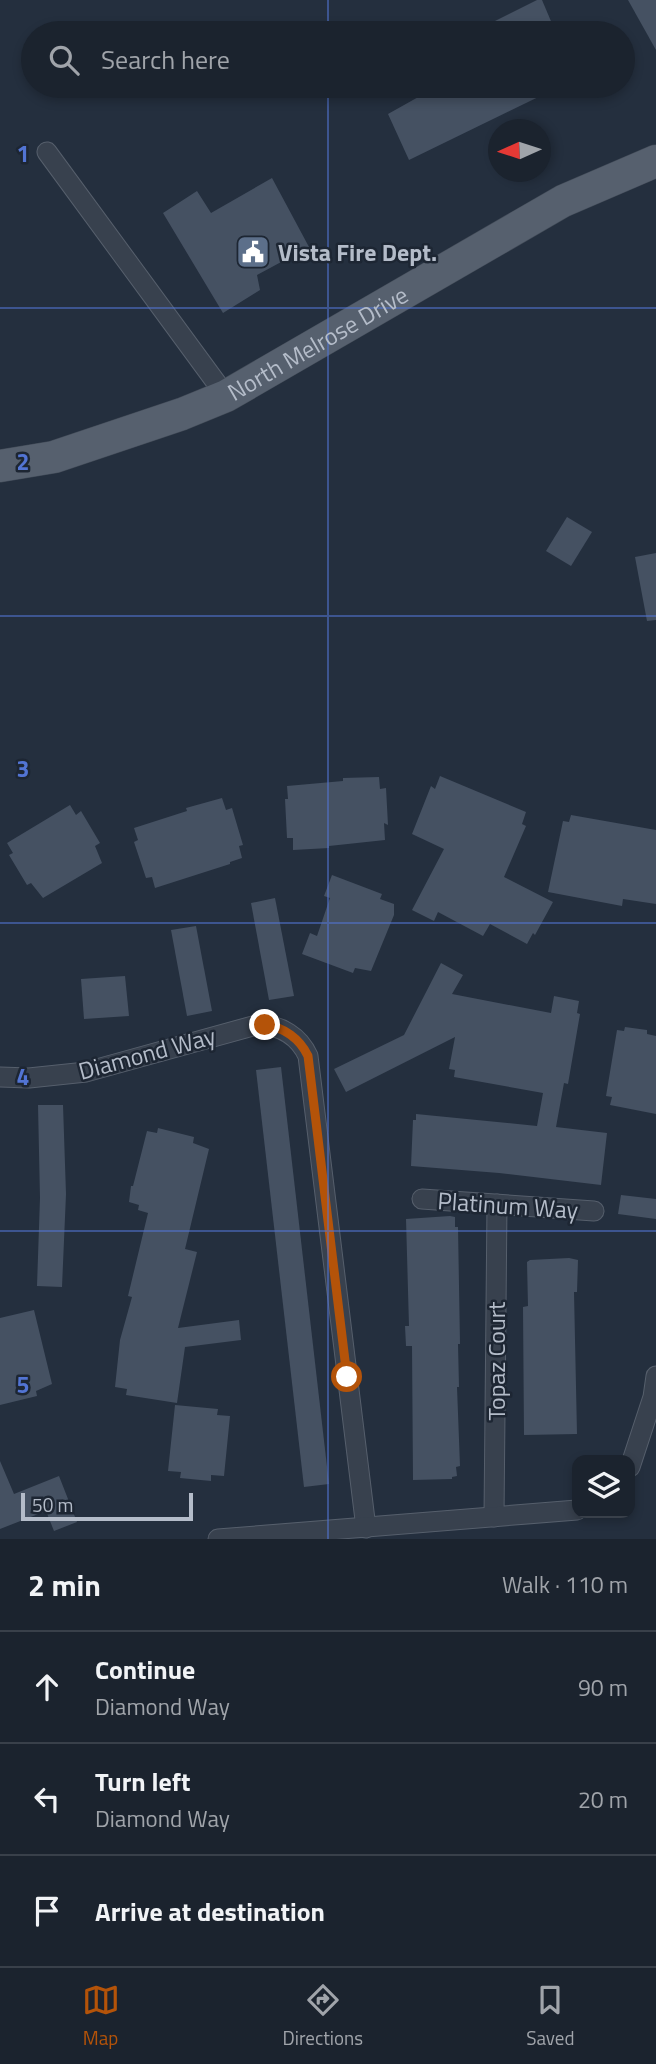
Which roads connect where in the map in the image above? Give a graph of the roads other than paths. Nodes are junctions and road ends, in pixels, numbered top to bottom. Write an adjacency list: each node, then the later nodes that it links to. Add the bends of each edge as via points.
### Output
1 (47, 152): 3 (street)
2 (656, 161): 3 (main road, North Melrose Drive, via 563,201)
3 (226, 396): 4 (main road, North Melrose Drive, via 54,457)
4 (0, 466)
5 (0, 1077): 13 (street, Diamond Way, via 86,1072 260,1024 274,1026 301,1042 308,1056)
6 (422, 1199): 7 (street, Platinum Way)
7 (497, 1204): 8 (street, Platinum Way); 12 (street, Topaz Court)
8 (594, 1211)
9 (656, 1376): 10 (street)
10 (634, 1455)
11 (572, 1510): 12 (street)
12 (495, 1517): 13 (street)
13 (366, 1528): 14 (street)
14 (285, 1537): 15 (street)
15 (218, 1539)

